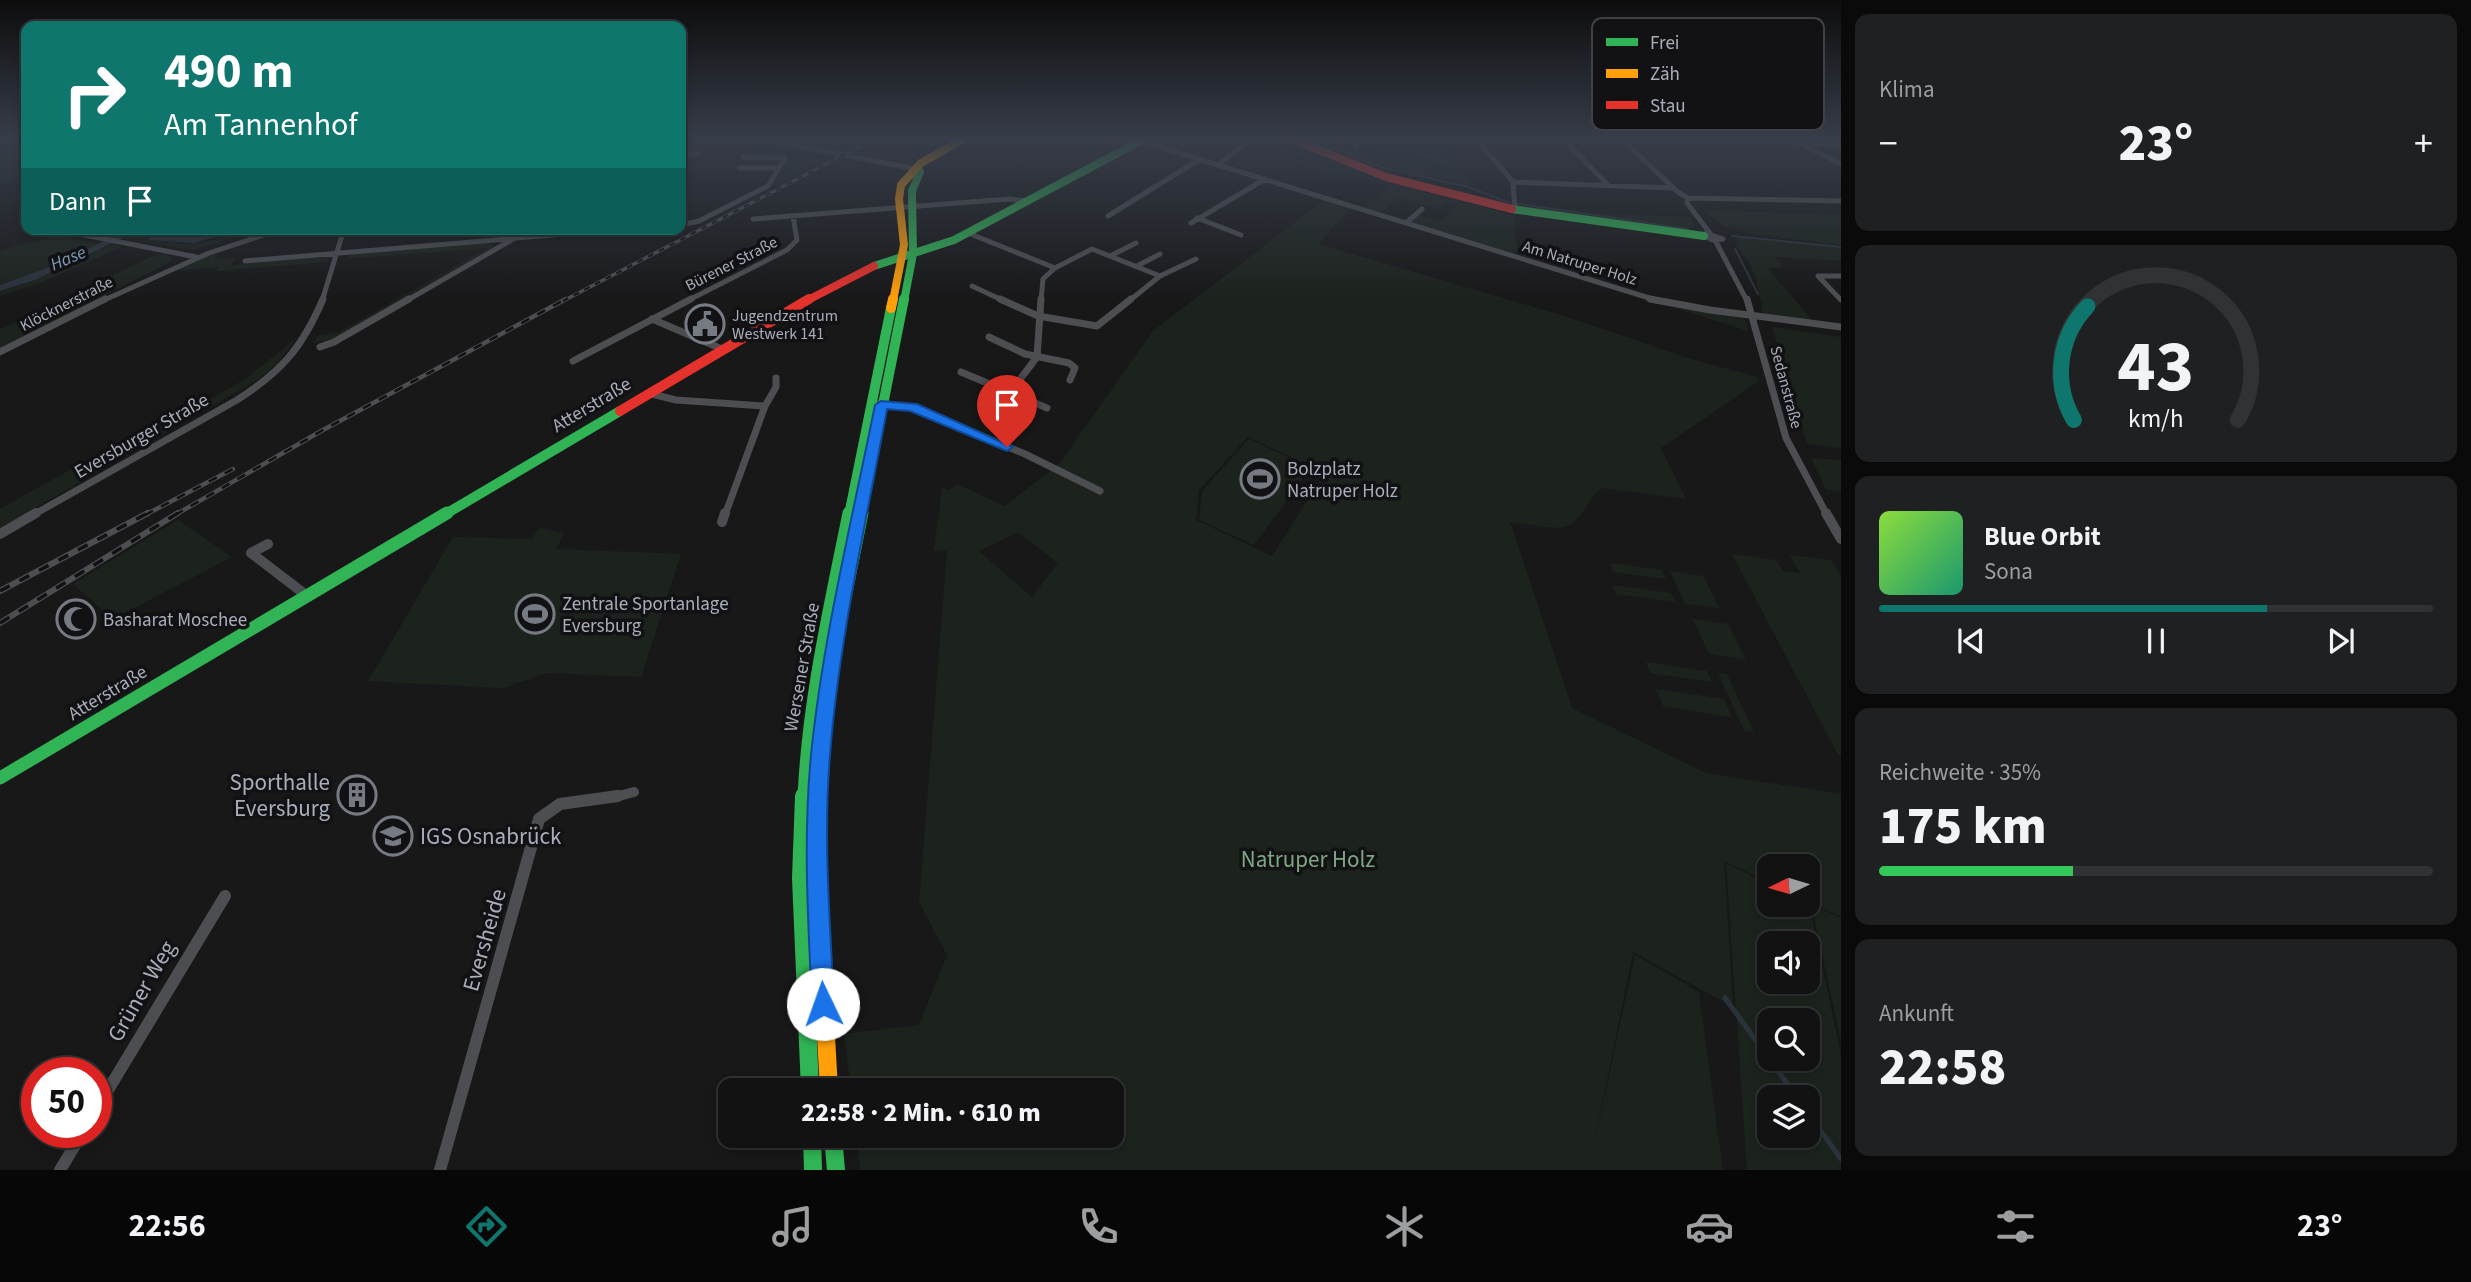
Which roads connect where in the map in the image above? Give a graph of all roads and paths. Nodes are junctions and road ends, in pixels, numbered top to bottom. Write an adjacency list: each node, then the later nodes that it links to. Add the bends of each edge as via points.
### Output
1 (757, 192): 20 (street)
2 (910, 192): 14 (main road, Wersener Straße)
3 (1045, 192): 11 (main road, Atterstraße)
4 (1147, 192): 17 (street)
5 (1243, 192): 28 (street, via 1194,220)
6 (1305, 192): 19 (street, Am Natruper Holz)
7 (1433, 192): 13 (main road)
8 (1514, 192): 13 (street)
9 (1679, 192): 10 (street, Sedanstraße)
10 (1688, 198): 12 (street); 29 (street, Sedanstraße)
11 (1027, 201): 14 (street); 21 (main road, Atterstraße)
12 (1841, 201)
13 (1515, 206): 29 (main road)
14 (906, 207): 16 (street); 34 (main road, Wersener Straße)
15 (1422, 209): 19 (street)
16 (793, 216): 18 (street); 47 (street, Bürener Straße, via 798,234 793,246)
17 (1108, 216)
18 (753, 219)
19 (1406, 223): 45 (street, Am Natruper Holz, via 1646,298)
20 (686, 224)
21 (968, 233): 34 (main road, Atterstraße); 40 (street)
22 (81, 235): 36 (street)
23 (254, 235): 36 (street, Klöcknerstraße)
24 (263, 235): 36 (street, Klöcknerstraße)
25 (343, 235): 32 (street)
26 (518, 235): 30 (street)
27 (552, 235): 30 (street)
28 (1241, 235)
29 (1710, 236): 45 (street, Sedanstraße, via 1741,285)
30 (515, 238): 32 (street); 50 (street)
31 (1136, 243): 35 (street)
32 (339, 252): 38 (street); 53 (street, via 307,334)
33 (1160, 254): 39 (street)
34 (907, 256): 51 (main road, Atterstraße, via 845,278); 61 (main road, Wersener Straße)
35 (1110, 256): 39 (street); 40 (street, via 1092,249)
36 (193, 257): 52 (street, Klöcknerstraße)
37 (1196, 259): 41 (street)
38 (245, 261)
39 (1137, 266): 41 (street)
40 (1055, 268): 46 (street, via 1043,279)
41 (1160, 276): 46 (street, via 1097,326)
42 (1841, 276): 44 (street, via 1818,276)
43 (972, 286): 46 (street)
44 (1841, 300)
45 (1750, 314): 48 (street, Am Natruper Holz); 67 (street, Sedanstraße, via 1786,438)
46 (1038, 316): 54 (street)
47 (652, 319): 51 (street); 55 (street, Bürener Straße)
48 (1841, 327)
49 (989, 337): 54 (street)
50 (320, 347)
51 (722, 349): 60 (main road, Atterstraße)
52 (0, 352)
53 (293, 356): 66 (street, Eversburger Straße, via 258,386)
54 (1037, 357): 58 (street, via 1069,363 1076,369); 59 (street)
55 (573, 361)
56 (961, 372): 59 (street)
57 (776, 378): 62 (street)
58 (1070, 380)
59 (1011, 391): 63 (street)
60 (648, 393): 62 (street, via 676,400); 69 (main road, Atterstraße)
61 (877, 404): 64 (street, via 912,407); 73 (main road, Wersener Straße, via 823,644 806,753 801,878); 74 (main road, Wersener Straße, via 819,766 817,876)
62 (765, 406): 65 (street)
63 (1047, 408)
64 (1100, 491)
65 (722, 522)
66 (0, 534)
67 (1841, 540)
68 (268, 544): 69 (street, via 251,553)
69 (306, 595): 70 (main road, Atterstraße)
70 (0, 778)
71 (634, 792): 80 (street, Eversheide, via 602,800 561,802 539,819)
72 (225, 896): 75 (street, Grüner Weg)
73 (809, 1078)
74 (828, 1078)
75 (112, 1083)
76 (73, 1148): 79 (street)
77 (812, 1148): 81 (main road)
78 (834, 1148): 82 (main road)
79 (60, 1170)
80 (440, 1170)
81 (813, 1170)
82 (836, 1170)

